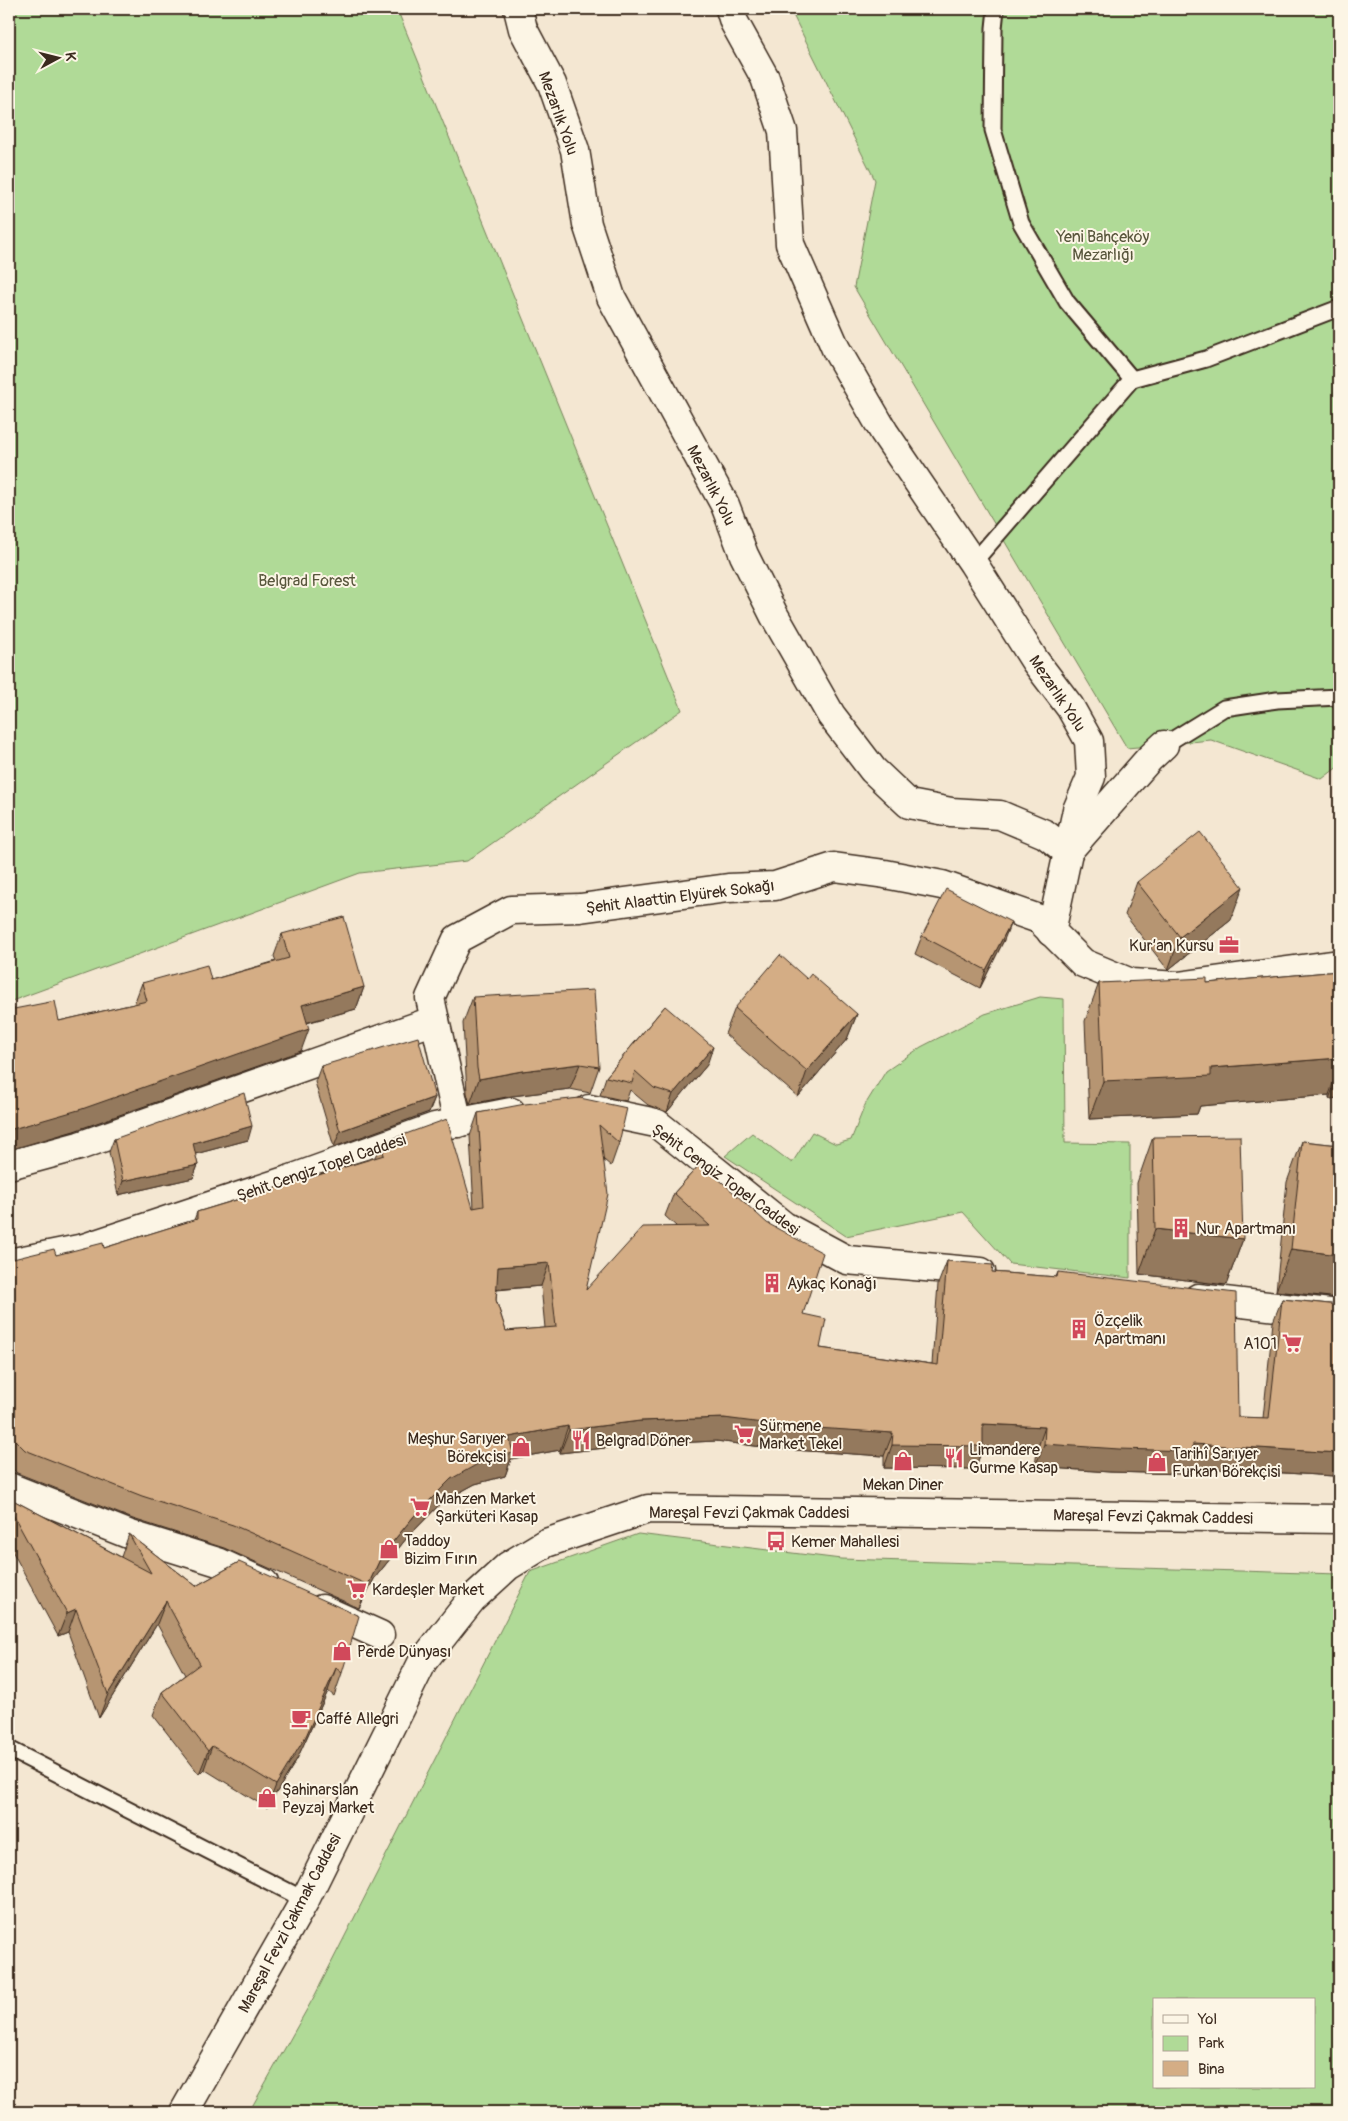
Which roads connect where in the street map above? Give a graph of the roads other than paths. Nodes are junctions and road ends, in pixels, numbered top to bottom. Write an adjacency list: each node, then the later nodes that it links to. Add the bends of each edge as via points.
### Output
1 (518, 9): 9 (street, Mezarlık Yolu, via 523,29 552,84 575,150 587,224 611,297 725,505 744,556 831,715 873,770 909,804 1000,816 1045,834)
2 (730, 9): 6 (street, Mezarlık Yolu, via 765,78 783,131 790,244 836,349 884,432)
3 (996, 9): 5 (lane, via 993,130 1021,223 1067,302)
4 (1339, 308): 5 (lane, via 1206,359)
5 (1132, 380): 6 (lane)
6 (973, 562): 9 (street, Mezarlık Yolu, via 1035,661 1070,707 1089,741 1091,777 1077,810)
7 (1339, 697): 8 (lane, via 1277,700 1224,708)
8 (1164, 745): 9 (street)
9 (1068, 852): 10 (street, Mezarlık Yolu)
10 (1051, 932): 11 (street, Şehit Alaattin Elyürek Sokağı, via 1083,963 1131,983 1178,986); 12 (street, Şehit Alaattin Elyürek Sokağı, via 1038,919 942,885 834,867 774,886 728,888 580,908 511,910 457,939 430,998)
11 (1339, 964)
12 (435, 1020): 15 (street, Şehit Alaattin Elyürek Sokağı); 16 (street, via 79,1146)
13 (562, 1106): 18 (street, Şehit Cengiz Topel Caddesi, via 572,1105 656,1123 784,1226 847,1260)
14 (533, 1110): 15 (street, Şehit Cengiz Topel Caddesi)
15 (458, 1123): 17 (street, Şehit Cengiz Topel Caddesi, via 435,1127 84,1248)
16 (9, 1164)
17 (9, 1263)
18 (1005, 1274)
19 (1170, 1295): 20 (street)
20 (1339, 1314)
21 (9, 1487): 23 (street, via 128,1534 218,1562)
22 (1339, 1519): 25 (street, Mareşal Fevzi Çakmak Caddesi, via 648,1509 546,1544 508,1566 472,1599 423,1661)
23 (380, 1635)
24 (9, 1748): 25 (lane)
25 (305, 1900): 26 (street, Mareşal Fevzi Çakmak Caddesi)
26 (184, 2112)

